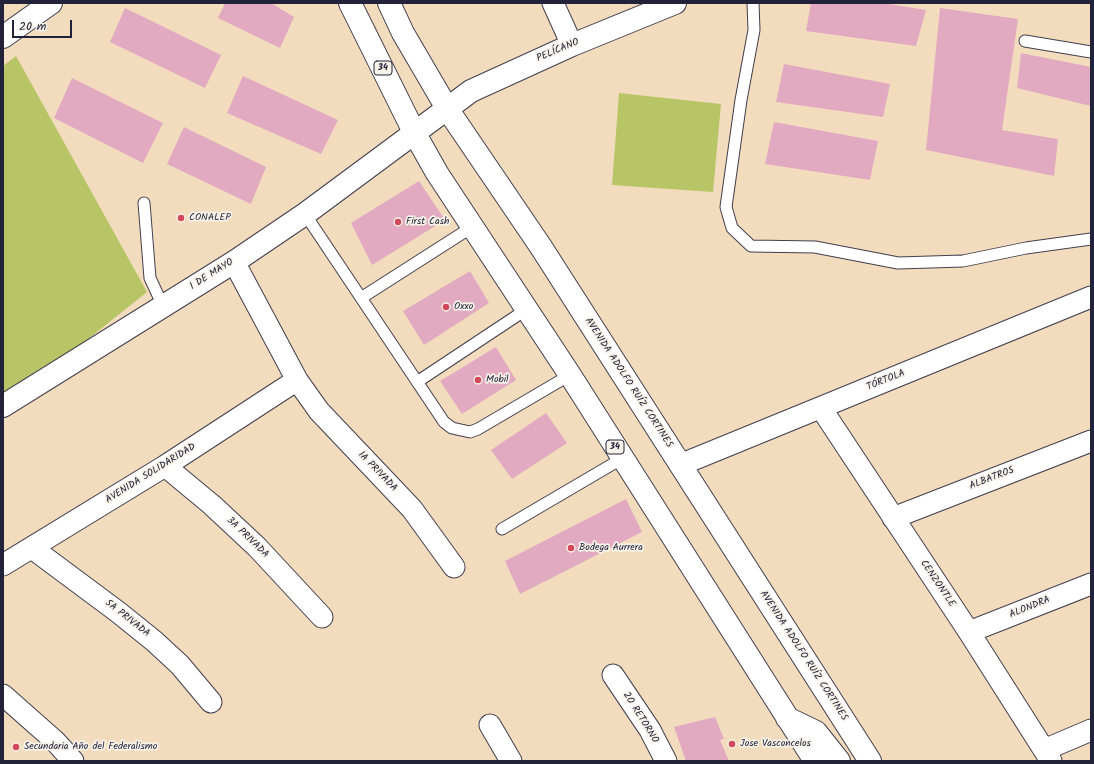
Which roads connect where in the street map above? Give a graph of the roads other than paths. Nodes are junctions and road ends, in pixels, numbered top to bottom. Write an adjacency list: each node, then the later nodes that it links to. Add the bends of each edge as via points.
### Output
1 (51, 3): 7 (main road)
2 (350, 3): 12 (main road, 34)
3 (389, 3): 11 (main road, AVENIDA ADOLFO RUÍZ CORTINES, via 403,33)
4 (553, 3): 9 (street)
5 (675, 3): 9 (main road, PELÍCANO)
6 (753, 3): 16 (lane, via 754,30 726,207 732,228 752,246 815,247 898,263 963,261 1026,248)
7 (3, 37)
8 (1025, 41): 10 (lane)
9 (572, 45): 11 (main road, PELÍCANO, via 471,91)
10 (1091, 52)
11 (448, 110): 12 (main road, PELÍCANO); 29 (main road, AVENIDA ADOLFO RUÍZ CORTINES, via 541,247)
12 (415, 134): 14 (main road, 1 DE MAYO); 15 (main road, 34)
13 (144, 203): 20 (lane, via 150,278)
14 (305, 214): 17 (main road, 1 DE MAYO); 18 (lane)
15 (472, 227): 18 (lane); 21 (main road, 34)
16 (1091, 239)
17 (234, 262): 20 (main road, 1 DE MAYO); 23 (street, 1A PRIVADA)
18 (361, 298): 24 (lane)
19 (1090, 301): 26 (street, TÓRTOLA)
20 (163, 306): 25 (main road, 1 DE MAYO)
21 (527, 309): 22 (main road, 34); 24 (lane)
22 (570, 375): 24 (lane, via 470,432 452,428 444,422); 28 (main road, 34)
23 (297, 380): 30 (street, AVENIDA SOLIDARIDAD); 35 (street, 1A PRIVADA, via 319,411 412,509)
24 (417, 382)
25 (3, 406)
26 (821, 408): 29 (street, TÓRTOLA); 31 (street, CENZONTLE)
27 (1091, 441): 31 (street, ALBATROS)
28 (623, 458): 32 (lane); 42 (main road, 34)
29 (680, 465): 51 (main road, AVENIDA ADOLFO RUÍZ CORTINES)
30 (165, 466): 33 (street, AVENIDA SOLIDARIDAD); 37 (street, 3A PRIVADA, via 212,505 256,547)
31 (893, 518): 38 (street, CENZONTLE)
32 (502, 529)
33 (32, 548): 34 (street, AVENIDA SOLIDARIDAD); 41 (street, 5A PRIVADA, via 154,641 180,665)
34 (3, 565)
35 (454, 567)
36 (1091, 584): 38 (street, ALONDRA)
37 (322, 617)
38 (969, 632): 45 (street, CENZONTLE)
39 (613, 675): 48 (street, 2O RETORNO, via 650,730)
40 (3, 695): 46 (street, via 55,741)
41 (211, 702)
42 (787, 718): 49 (main road, 34); 50 (main road, via 816,732)
43 (490, 725): 47 (street)
44 (1091, 730): 45 (street)
45 (1048, 756)
46 (73, 761)
47 (511, 761)
48 (666, 761)
49 (815, 761)
50 (839, 761)
51 (870, 761)

